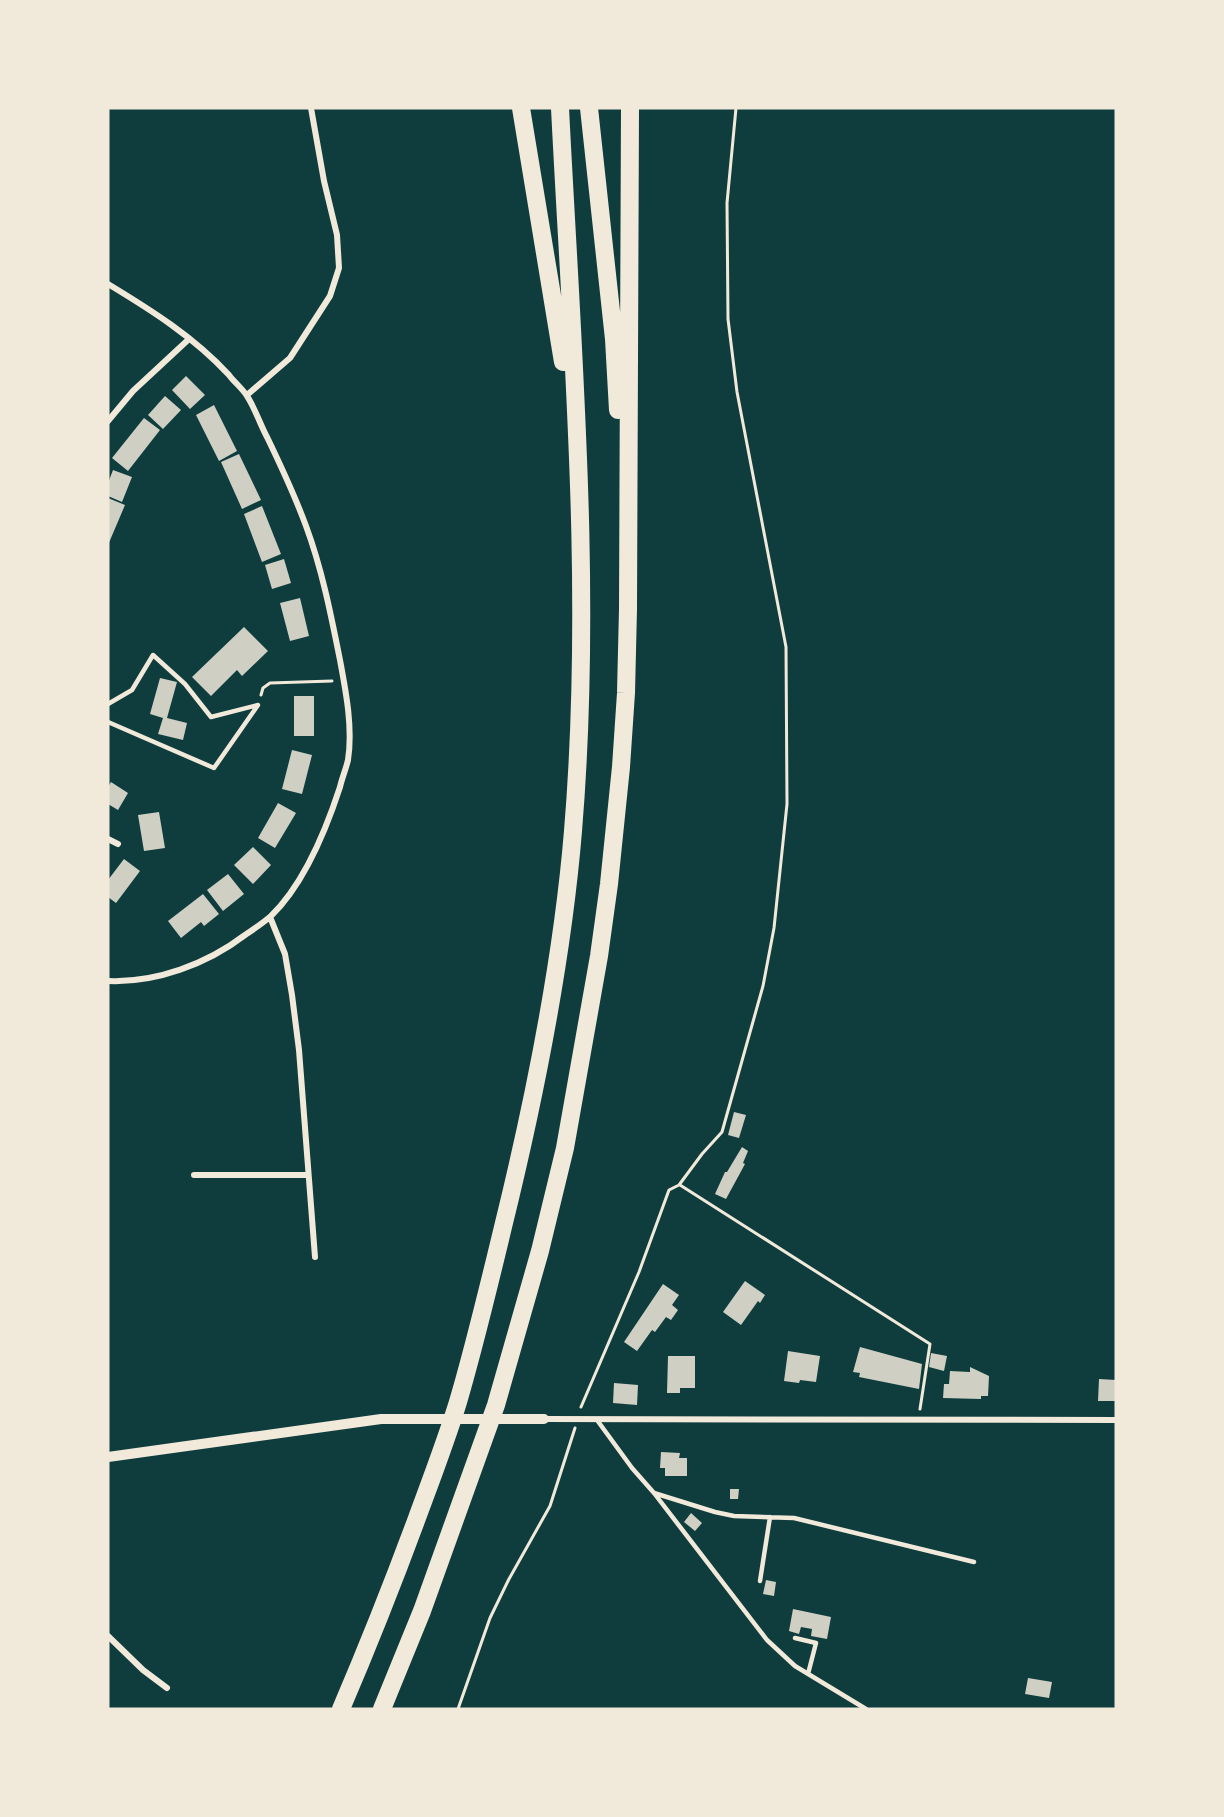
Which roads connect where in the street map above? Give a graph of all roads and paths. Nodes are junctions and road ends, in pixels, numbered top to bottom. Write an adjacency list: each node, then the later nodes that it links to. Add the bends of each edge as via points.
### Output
1 (311, 108): 9 (street, via 337,235 339,268 330,296 291,358)
2 (521, 108): 11 (highway)
3 (560, 108): 11 (highway)
4 (589, 108): 12 (highway, via 614,339)
5 (630, 108): 12 (highway)
6 (736, 108): 23 (path, via 727,203 728,319 737,392 786,647 787,804 774,928 763,986 722,1132)
7 (108, 284): 8 (street)
8 (189, 339): 9 (street); 10 (street, via 133,391)
9 (247, 395): 13 (street, via 306,527 326,594)
10 (108, 421)
11 (578, 450): 39 (highway, via 581,609 574,808 560,943 543,1043 519,1163 458,1404 386,1602)
12 (628, 609): 40 (highway, via 621,767 609,884 565,1148 496,1405 422,1611)
13 (344, 680): 15 (path, via 270,683 263,688); 19 (street, via 348,760 321,838 285,900)
14 (108, 704): 15 (lane, via 132,690 153,655 185,684 212,717)
15 (258, 705): 16 (lane, via 214,768)
16 (108, 722)
17 (108, 839): 18 (street)
18 (118, 844)
19 (270, 917): 20 (street, via 230,947 188,967 151,977); 22 (street, via 285,954 292,995)
20 (108, 981)
21 (194, 1175): 22 (street)
22 (308, 1175): 24 (street)
23 (679, 1185): 26 (path, via 669,1190); 28 (path, via 930,1344)
24 (315, 1257)
25 (544, 1419): 26 (street); 30 (street, via 381,1419)
26 (578, 1419): 27 (street); 41 (path, via 550,1506 490,1618)
27 (597, 1419): 28 (street); 31 (lane)
28 (918, 1420): 29 (street)
29 (1116, 1420)
30 (108, 1457)
31 (654, 1493): 32 (lane, via 734,1516); 37 (lane, via 767,1640)
32 (770, 1517): 33 (lane, via 794,1518); 34 (lane)
33 (974, 1562)
34 (759, 1581)
35 (108, 1636): 38 (street)
36 (795, 1638): 37 (lane, via 816,1643)
37 (808, 1674): 42 (lane)
38 (167, 1688)
39 (341, 1709)
40 (382, 1709)
41 (458, 1709)
42 (866, 1709)

